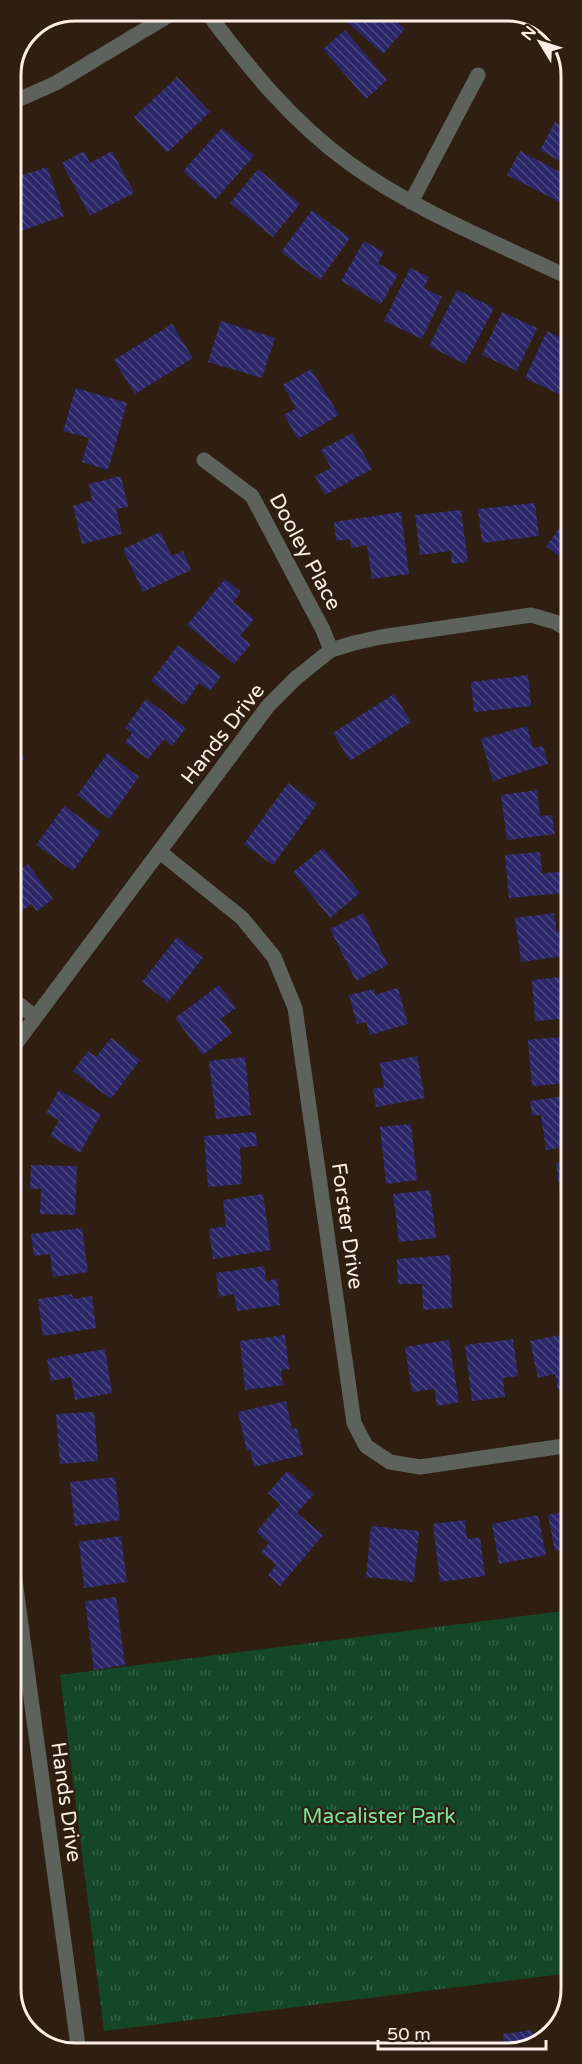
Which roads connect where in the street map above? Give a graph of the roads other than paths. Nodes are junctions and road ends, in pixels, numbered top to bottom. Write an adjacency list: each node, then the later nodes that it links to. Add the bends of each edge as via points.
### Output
1 (159, 21): 4 (street, via 57,83)
2 (214, 21): 5 (street, via 268,90 306,128 349,163)
3 (478, 75): 5 (street)
4 (21, 98)
5 (411, 202): 6 (street)
6 (561, 274)
7 (204, 460): 9 (street, Dooley Place, via 252,496)
8 (561, 626): 9 (street, Hands Drive, via 531,615 381,637)
9 (331, 650): 10 (street, Hands Drive, via 268,706)
10 (160, 852): 12 (street, Hands Drive); 14 (street, Forster Drive, via 242,918 274,957 295,1008 354,1423 366,1446 390,1462 420,1467)
11 (21, 1006): 12 (street)
12 (35, 1017): 13 (street, Hands Drive)
13 (21, 1036)
14 (561, 1446)
15 (21, 1624): 16 (street, Hands Drive)
16 (78, 2043)

